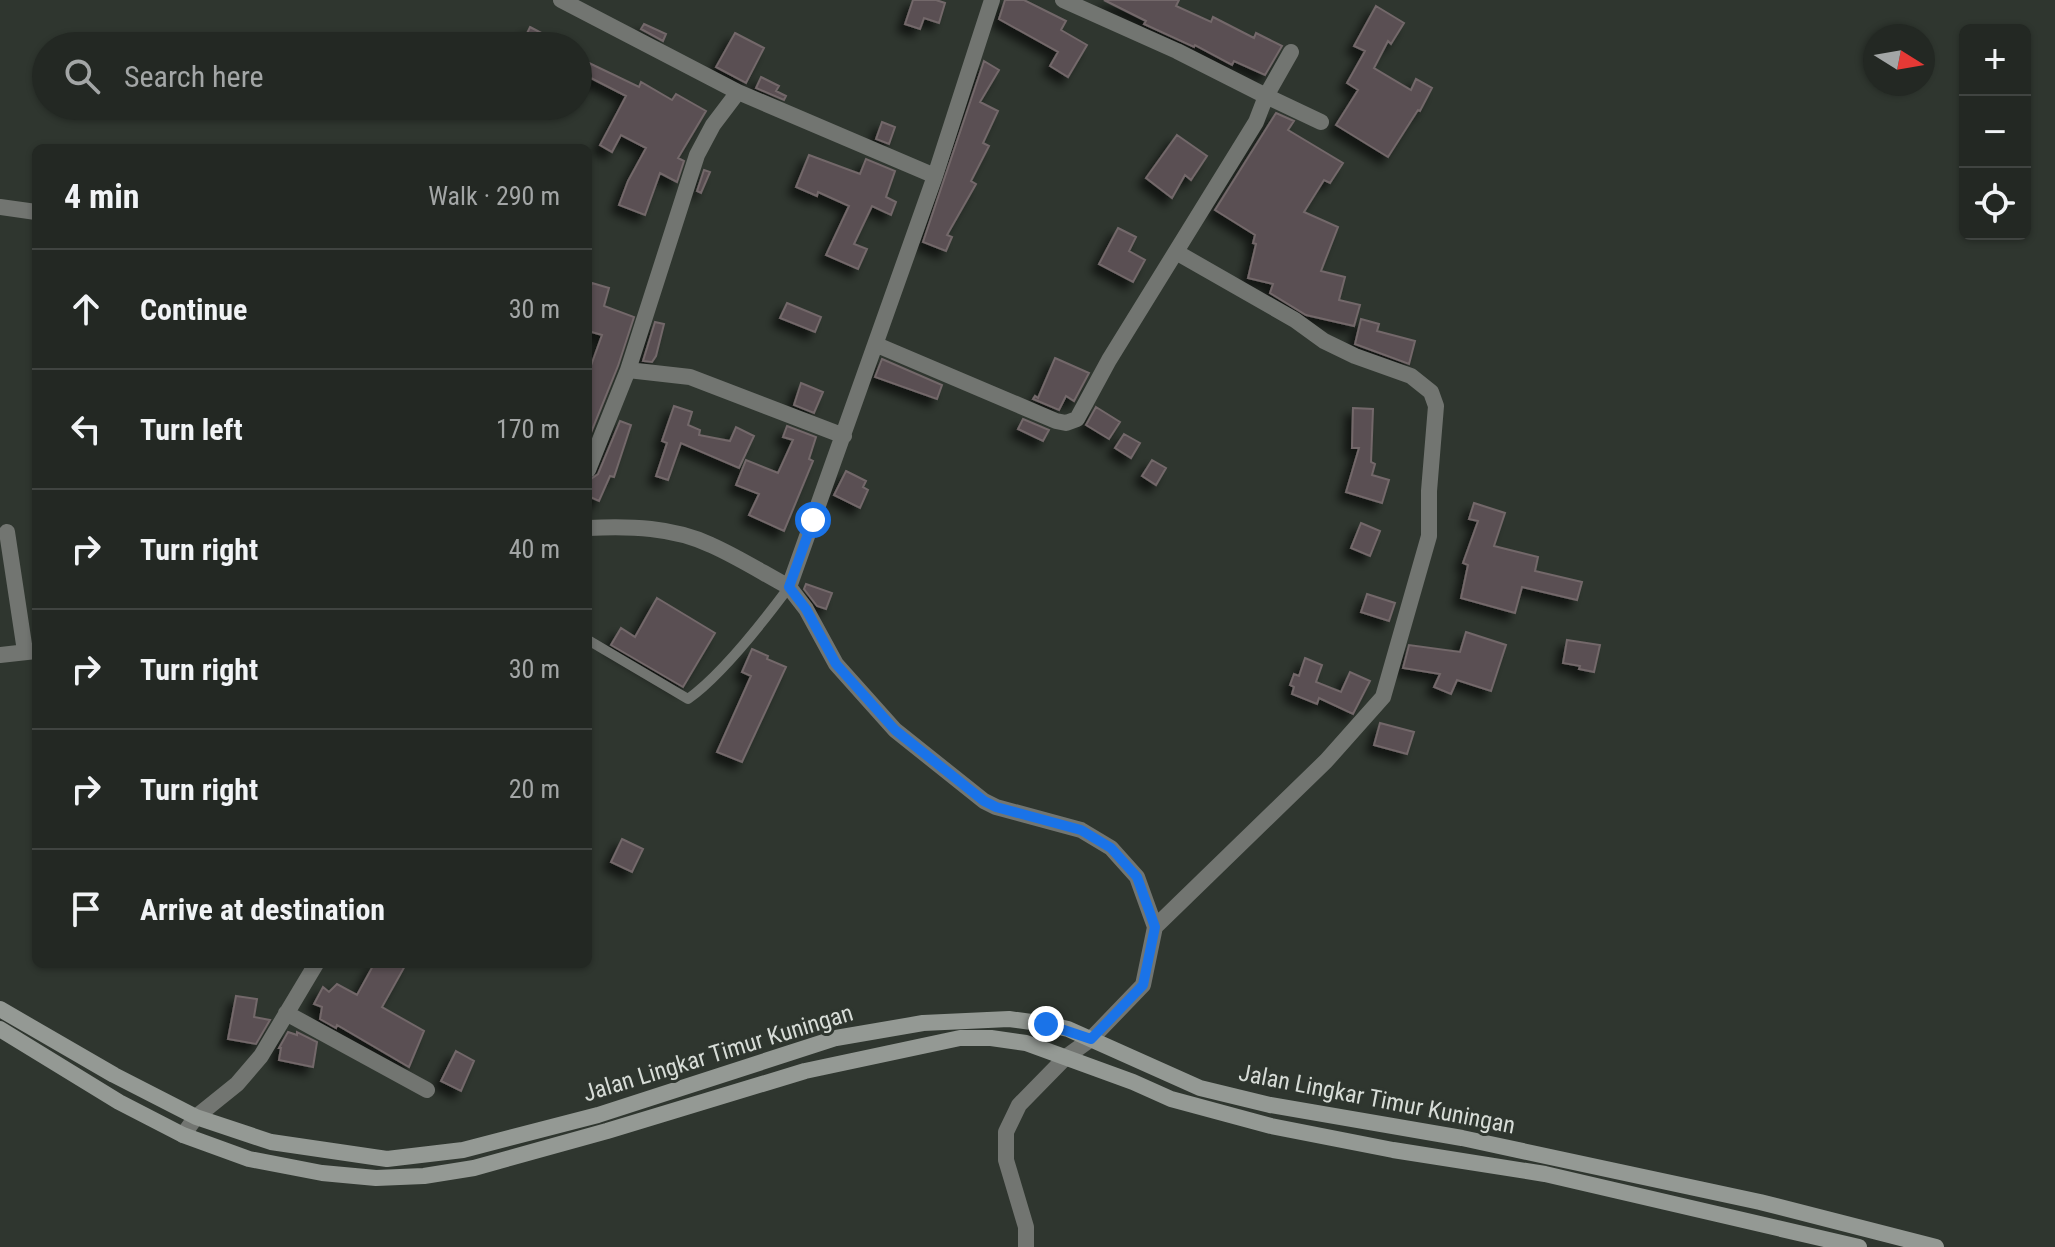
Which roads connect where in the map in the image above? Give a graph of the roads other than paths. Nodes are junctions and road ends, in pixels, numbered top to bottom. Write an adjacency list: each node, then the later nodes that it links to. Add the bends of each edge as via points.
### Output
1 (561, 0): 5 (street)
2 (992, 0): 8 (street)
3 (1063, 0): 6 (street)
4 (1291, 52): 6 (street)
5 (738, 92): 8 (street); 13 (street, via 697,155)
6 (1266, 96): 7 (street); 11 (street, via 1256,122)
7 (1321, 122)
8 (935, 176): 12 (street)
9 (0, 207): 10 (street)
10 (32, 211)
11 (1176, 252): 12 (street, via 1077,419 1066,423); 22 (street, via 1324,341 1411,376 1431,392 1436,406 1429,536 1383,697 1326,761)
12 (877, 345): 14 (street)
13 (628, 370): 14 (street, via 690,377); 15 (street)
14 (844, 436): 18 (street)
15 (592, 460)
16 (592, 528): 18 (street, via 675,533 710,544)
17 (7, 532): 20 (street, via 13,585)
18 (789, 587): 19 (lane, via 705,687 688,699); 22 (street, via 836,664 895,730 984,801 1081,830 1111,848 1137,877)
19 (592, 642)
20 (30, 651): 21 (street)
21 (0, 655)
22 (1155, 927): 27 (street, via 1143,985)
23 (314, 968): 25 (street)
24 (0, 1009): 30 (main road, Jalan Lingkar Timur Kuningan)
25 (286, 1013): 29 (street); 30 (street, via 237,1084)
26 (0, 1029): 31 (main road, Jalan Lingkar Timur Kuningan)
27 (1091, 1039): 28 (street); 30 (main road, Jalan Lingkar Timur Kuningan, via 1009,1019 923,1023 836,1038 598,1115 463,1150 387,1159 271,1142); 34 (main road, Jalan Lingkar Timur Kuningan, via 1200,1088 1760,1202)
28 (1066, 1057): 31 (main road, Jalan Lingkar Timur Kuningan, via 1026,1043 960,1038 805,1071 474,1168 424,1176 322,1173 249,1159); 32 (street, via 1019,1105 1006,1132 1006,1160 1026,1227); 33 (main road, Jalan Lingkar Timur Kuningan, via 1171,1099 1271,1126 1545,1174)
29 (427, 1090)
30 (196, 1117): 31 (street)
31 (183, 1135)
32 (1026, 1247)
33 (1859, 1247)
34 (1936, 1247)

